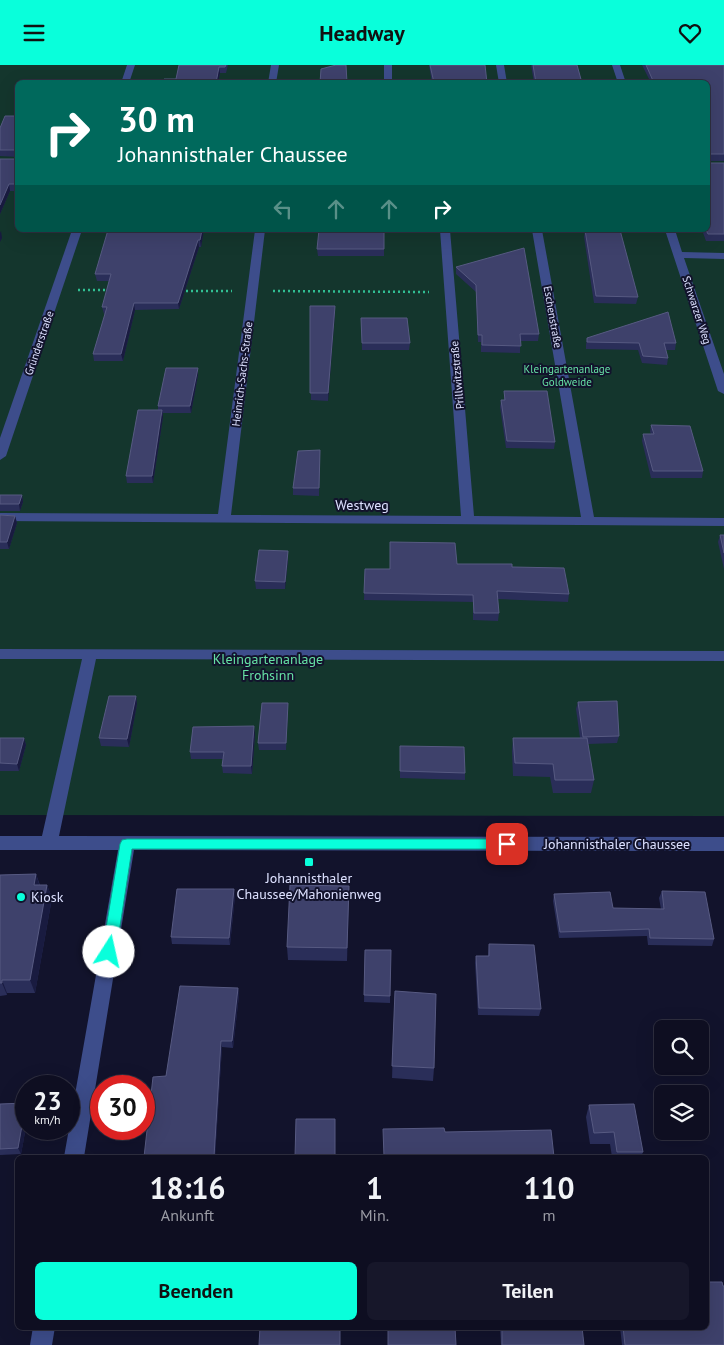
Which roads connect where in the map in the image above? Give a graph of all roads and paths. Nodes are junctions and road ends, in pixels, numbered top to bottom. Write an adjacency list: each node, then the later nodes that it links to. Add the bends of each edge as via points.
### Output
1 (131, 65): 6 (street)
2 (275, 65): 7 (street)
3 (388, 65): 8 (street)
4 (500, 65): 9 (street)
5 (616, 65): 10 (street)
6 (126, 80)
7 (272, 80)
8 (388, 80)
9 (502, 80)
10 (621, 80)
11 (76, 232): 18 (street, Gründerstraße)
12 (260, 232): 21 (street, Heinrich-Sachs-Straße)
13 (445, 232): 22 (street, Prillwitzstraße)
14 (537, 232): 29 (street, Eschenstraße)
15 (671, 232): 16 (street, Schwarzer Weg)
16 (679, 255): 17 (street); 23 (street, Schwarzer Weg)
17 (724, 256)
18 (58, 289): 19 (path); 25 (street, Gründerstraße)
19 (116, 290)
20 (174, 291): 21 (path)
21 (252, 291): 22 (path); 27 (street, Heinrich-Sachs-Straße)
22 (450, 292): 28 (street, Prillwitzstraße)
23 (720, 369): 24 (street, Schwarzer Weg)
24 (724, 391)
25 (0, 456)
26 (0, 517): 27 (street, Westweg)
27 (224, 519): 28 (street, Westweg)
28 (468, 520): 29 (street, Westweg)
29 (588, 522): 30 (street, Westweg)
30 (724, 522)
31 (0, 654): 32 (street)
32 (90, 654): 33 (street); 35 (street)
33 (724, 656)
34 (0, 843): 35 (street, Johannisthaler Chaussee)
35 (49, 843): 36 (street, Johannisthaler Chaussee)
36 (127, 844): 37 (street, Johannisthaler Chaussee); 38 (street)
37 (724, 844)
38 (74, 1155)
39 (44, 1330): 40 (street)
40 (41, 1345)

